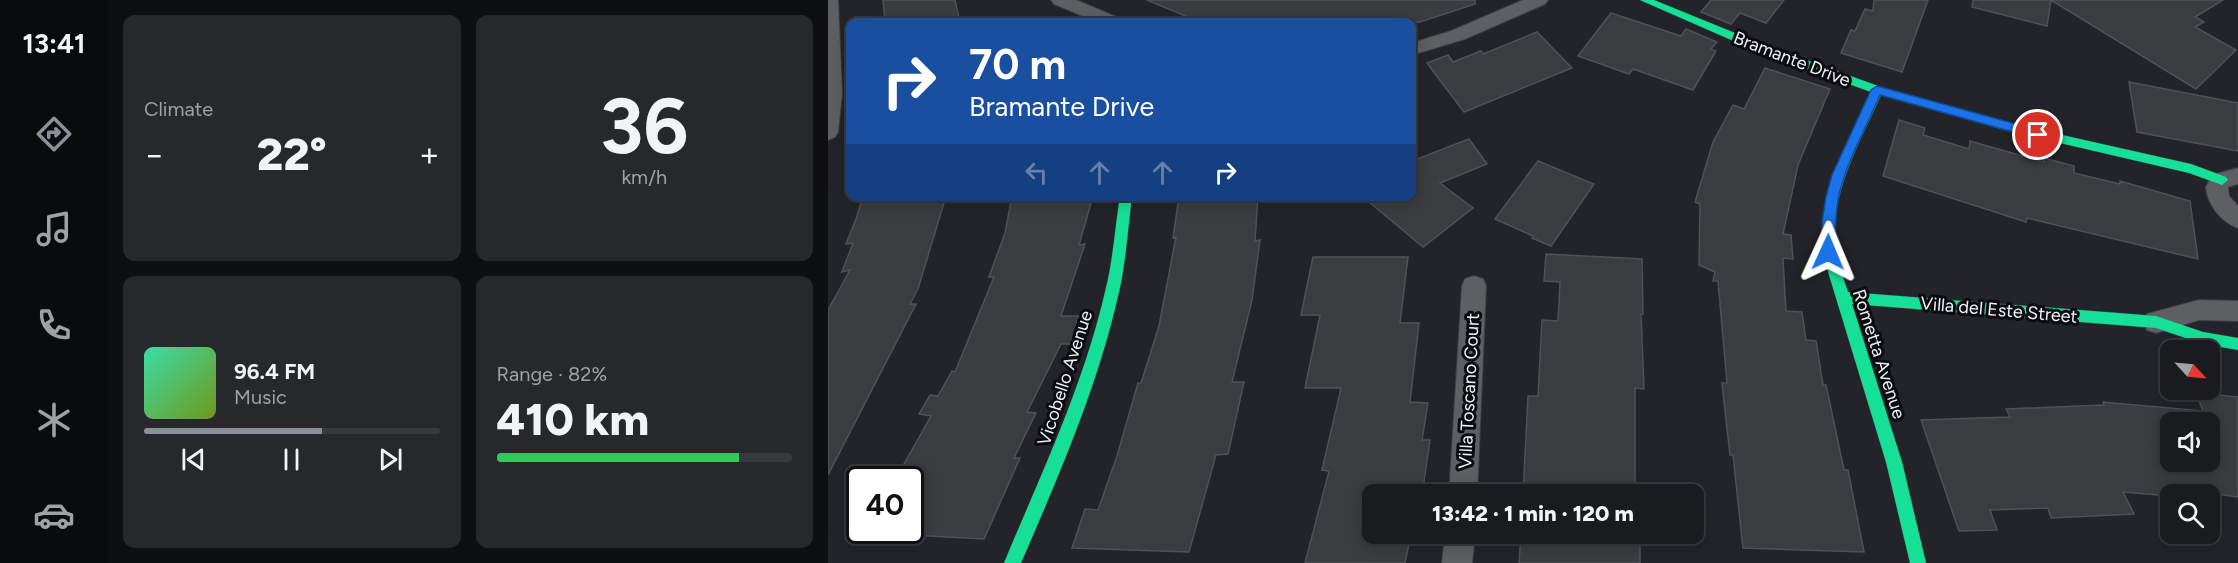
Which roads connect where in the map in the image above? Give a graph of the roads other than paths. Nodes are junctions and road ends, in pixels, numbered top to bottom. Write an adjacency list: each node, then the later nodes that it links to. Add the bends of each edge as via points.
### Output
1 (828, 0): 8 (street, via 832,93)
2 (1060, 0): 5 (street)
3 (1539, 0): 6 (street, via 1458,35)
4 (1645, 0): 7 (street, Bramante Drive)
5 (1103, 18)
6 (1416, 48)
7 (1877, 90): 9 (street, Bramante Drive, via 2028,132); 13 (street, Rometta Avenue, via 1832,197 1828,252)
8 (828, 132)
9 (2230, 178): 11 (street, Bramante Drive, via 2217,185 2216,193 2219,202)
10 (1125, 201): 19 (street, Vicobello Avenue, via 1112,291 1090,364 1053,472)
11 (2238, 219)
12 (1474, 286): 17 (street, Villa Toscano Court)
13 (1842, 297): 15 (street, Villa del Este Street); 21 (street, Rometta Avenue, via 1894,462)
14 (2238, 311): 15 (street, Villa del Este Street, via 2199,310)
15 (2156, 322): 16 (street, Villa del Este Street, via 2204,339)
16 (2238, 344)
17 (1464, 484)
18 (1459, 544): 20 (street)
19 (1012, 563)
20 (1457, 563)
21 (1918, 563)

